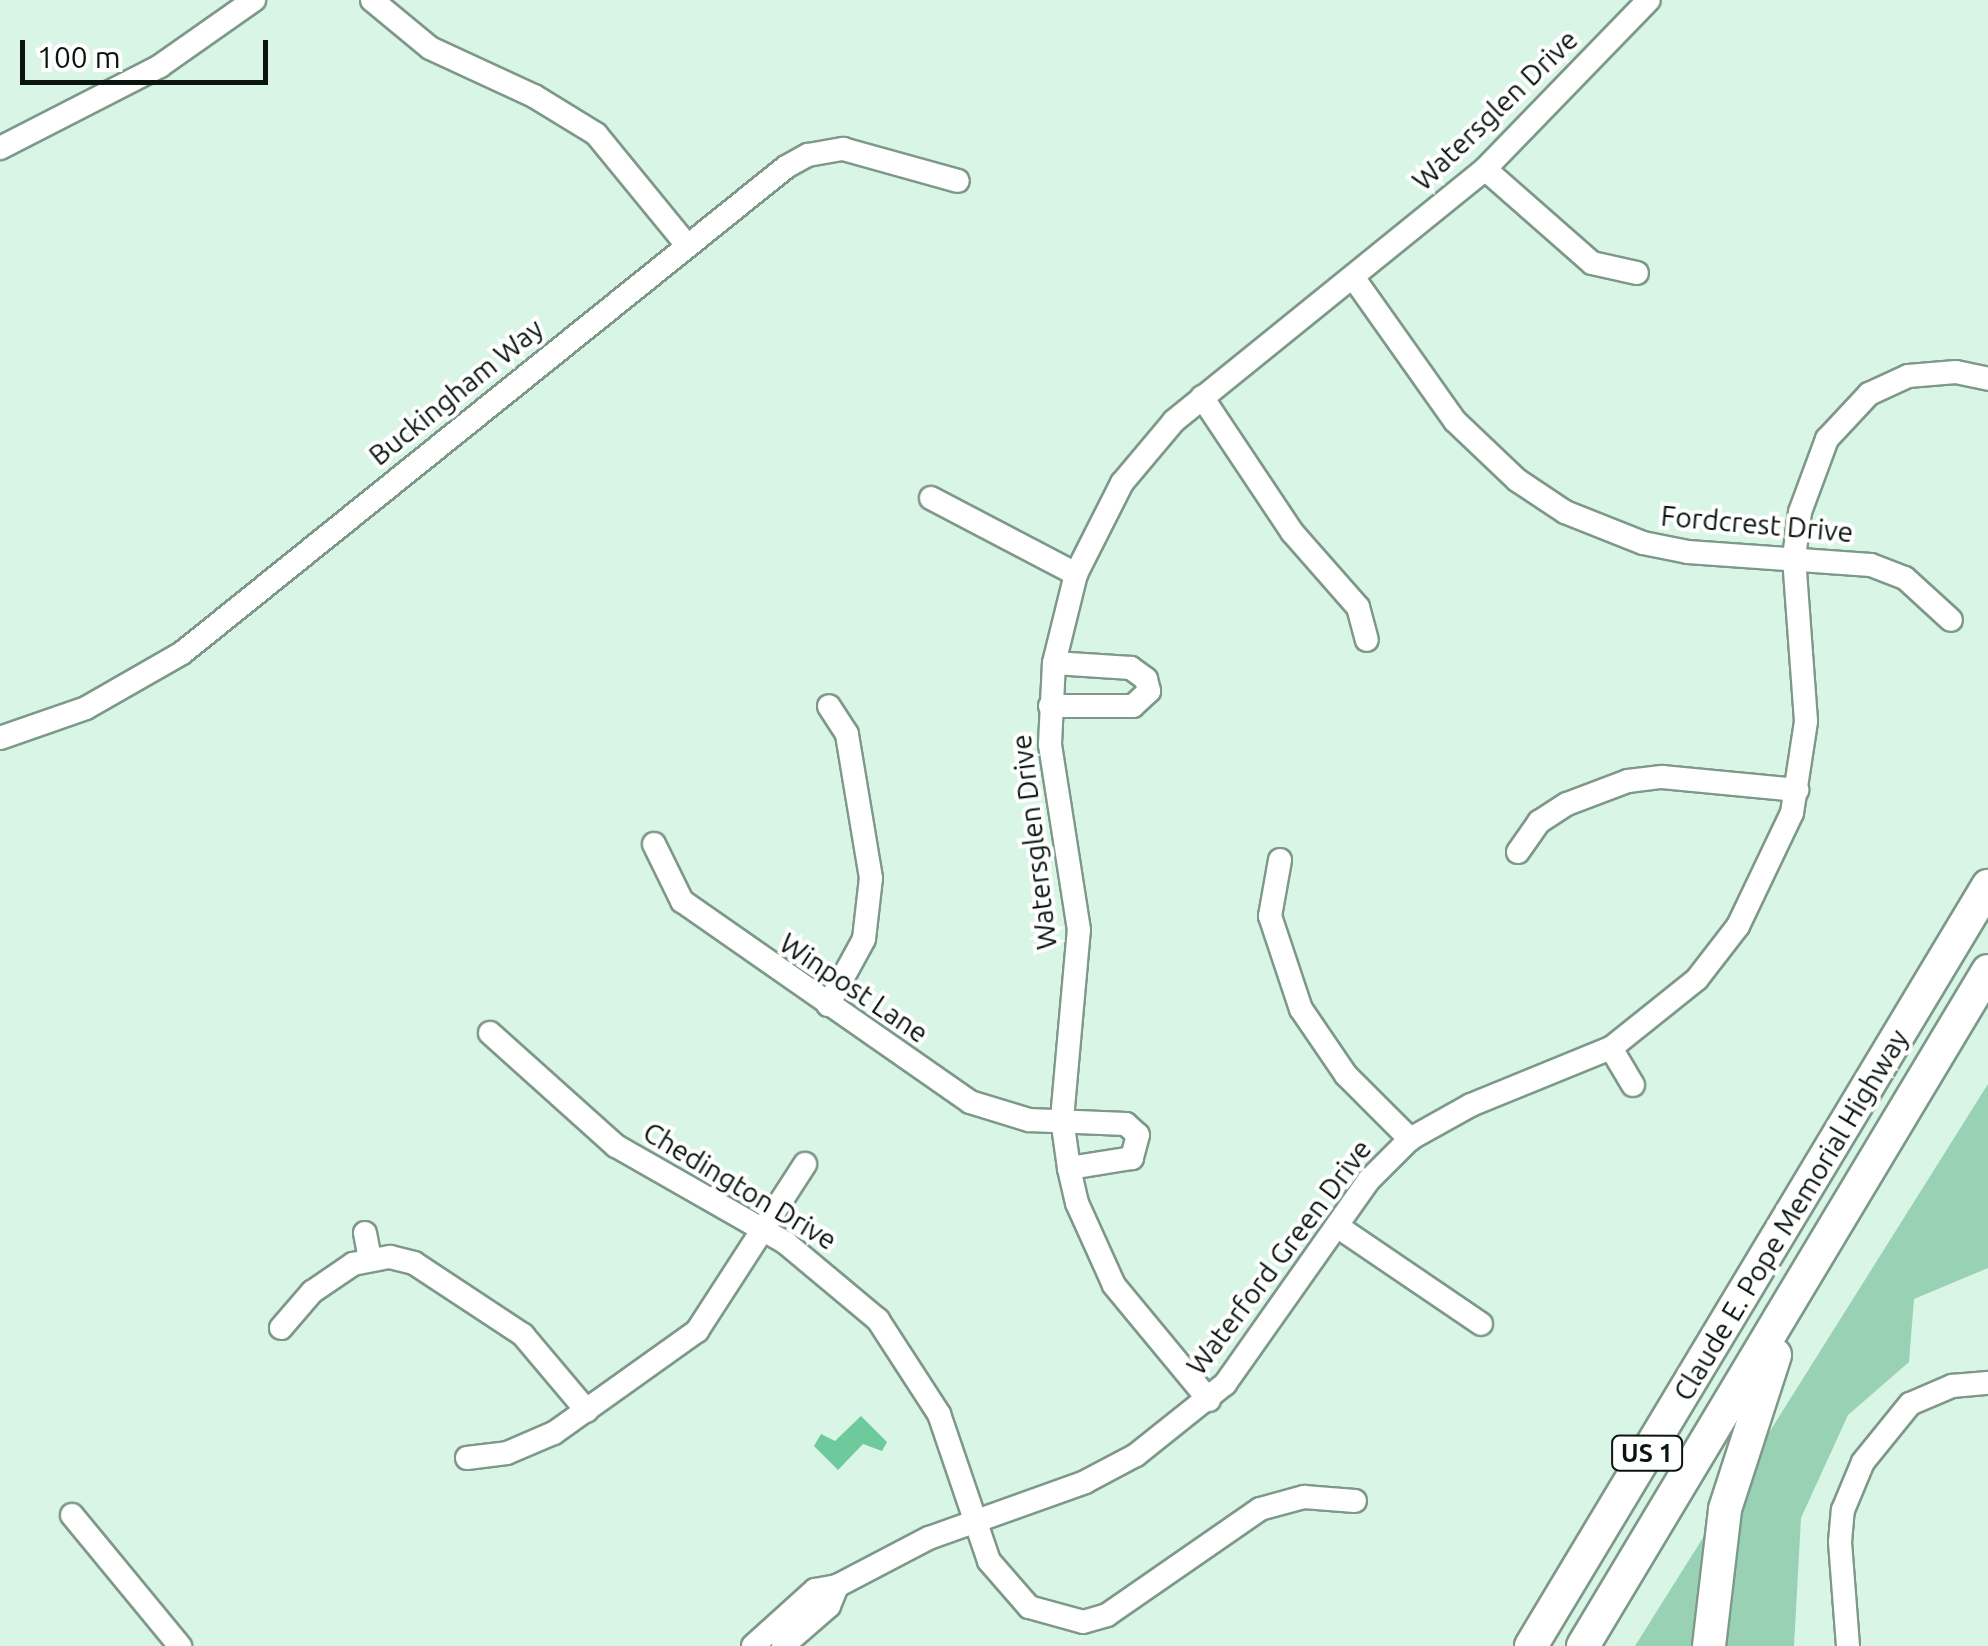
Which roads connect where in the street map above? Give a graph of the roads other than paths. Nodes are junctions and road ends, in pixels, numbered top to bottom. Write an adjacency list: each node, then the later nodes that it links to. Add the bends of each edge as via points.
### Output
1 (254, 0): 4 (street, via 170,60)
2 (372, 0): 7 (street, via 430,48 547,102 596,134)
3 (1649, 0): 5 (street, Watersglen Drive)
4 (0, 148)
5 (1485, 169): 8 (street, via 1580,255 1604,268); 9 (street, Watersglen Drive)
6 (958, 181): 7 (street, Buckingham Way, via 861,151 819,152 762,183)
7 (686, 244): 20 (street, Buckingham Way, via 182,653 86,708)
8 (1637, 272)
9 (1353, 277): 11 (street, Watersglen Drive); 13 (street, Fordcrest Drive, via 1455,421 1516,480 1565,512 1643,543 1688,552)
10 (1988, 379): 13 (street, Waterford Green Drive, via 1944,371 1908,376 1850,409 1812,476)
11 (1202, 396): 14 (street, Watersglen Drive, via 1122,483); 16 (street, via 1292,532 1358,607)
12 (931, 498): 14 (street)
13 (1794, 557): 15 (street, Fordcrest Drive, via 1889,571 1926,592); 21 (street, Waterford Green Drive, via 1806,721)
14 (1076, 574): 17 (street, Watersglen Drive)
15 (1951, 620)
16 (1367, 640)
17 (1054, 664): 19 (street, Watersglen Drive); 19 (street, via 1131,668 1149,692 1134,706)
18 (829, 706): 27 (street, via 848,734 871,878 864,939)
19 (1050, 706): 31 (street, Watersglen Drive, via 1053,778 1079,930)
20 (0, 738)
21 (1797, 790): 23 (street, via 1662,777 1628,781 1539,822); 29 (street, Waterford Green Drive, via 1784,839 1738,926 1688,988)
22 (654, 844): 27 (street, Winpost Lane, via 682,900)
23 (1518, 852)
24 (1280, 860): 32 (street, via 1270,916 1300,1009 1346,1075)
25 (1988, 886): 55 (highway, Claude E. Pope Memorial Highway / US 1)
26 (1988, 970): 39 (highway, Claude E. Pope Memorial Highway / US 1)
27 (828, 1005): 31 (street, Winpost Lane, via 970,1102 1029,1120)
28 (490, 1033): 36 (street, Chedington Drive, via 616,1146)
29 (1611, 1048): 30 (street); 32 (street, Waterford Green Drive, via 1471,1105)
30 (1633, 1086)
31 (1062, 1119): 34 (street, Watersglen Drive); 34 (street, Winpost Lane, via 1126,1124 1140,1142 1123,1161)
32 (1410, 1140): 35 (street, Waterford Green Drive)
33 (805, 1164): 36 (street)
34 (1069, 1168): 43 (street, Watersglen Drive, via 1076,1203 1114,1285)
35 (1336, 1226): 40 (street); 43 (street, Waterford Green Drive)
36 (766, 1232): 44 (street, via 698,1331); 48 (street, Chedington Drive, via 838,1281 896,1344 939,1414)
37 (365, 1234): 38 (street)
38 (370, 1258): 41 (street, via 333,1275); 44 (street, via 414,1263 461,1289 523,1335)
39 (1801, 1284): 56 (highway, Claude E. Pope Memorial Highway / US 1); 57 (highway, via 1725,1509)
40 (1480, 1324)
41 (280, 1328)
42 (1988, 1383): 58 (street, via 1952,1386 1910,1404 1863,1462 1843,1510 1840,1542)
43 (1209, 1400): 48 (street, Waterford Green Drive, via 1113,1468)
44 (587, 1411): 45 (street, via 532,1443)
45 (466, 1458)
46 (1355, 1501): 50 (street, via 1304,1497 1260,1509 1129,1604)
47 (72, 1515): 51 (street)
48 (975, 1522): 49 (street, Waterford Green Drive, via 890,1555); 50 (street, Chedington Drive, via 988,1561 1015,1597 1029,1608)
49 (838, 1586): 52 (street, Waterford Green Drive, via 816,1590); 53 (street, Waterford Green Drive, via 829,1606)
50 (1083, 1622): 54 (street)
51 (180, 1646)
52 (753, 1646)
53 (783, 1646)
54 (1088, 1646)
55 (1531, 1646)
56 (1583, 1646)
57 (1709, 1646)
58 (1848, 1646)

